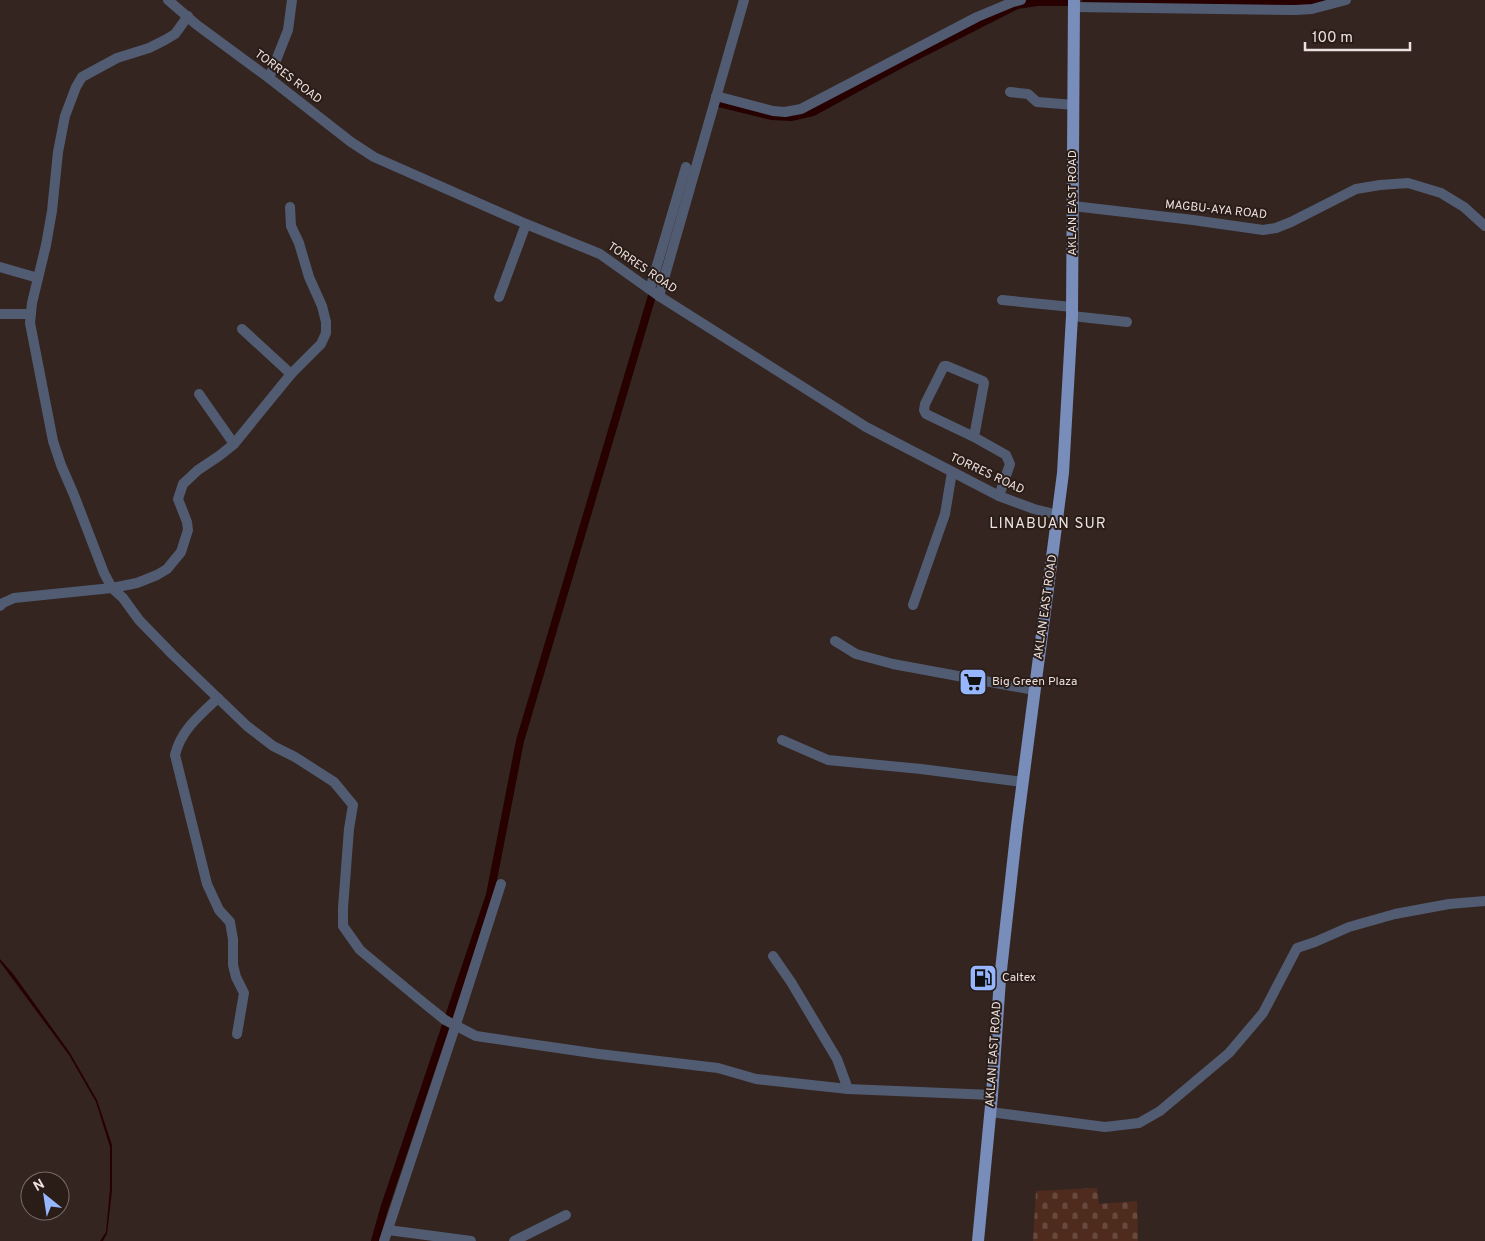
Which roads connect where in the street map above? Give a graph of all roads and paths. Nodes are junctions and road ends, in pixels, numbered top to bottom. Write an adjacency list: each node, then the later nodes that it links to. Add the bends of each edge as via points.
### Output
1 (168, 0): 7 (street, TORRES ROAD)
2 (292, 0): 8 (street, via 288,30)
3 (744, 0): 10 (street)
4 (1021, 0): 10 (street, via 977,17 801,109 772,111)
5 (1346, 0): 6 (street, via 1295,10)
6 (1074, 4): 11 (main road, AKLAN EAST ROAD)
7 (188, 16): 8 (street, TORRES ROAD); 18 (street, via 175,34 150,48 104,64 82,77 76,86 65,116 52,211)
8 (270, 78): 15 (street, TORRES ROAD, via 374,157)
9 (1010, 92): 11 (street, via 1028,94 1037,102)
10 (716, 96): 19 (street)
11 (1074, 105): 13 (main road, AKLAN EAST ROAD)
12 (686, 167): 19 (street)
13 (1073, 206): 16 (street, MAGBU-AYA ROAD, via 1264,230 1291,222 1356,189 1408,183 1441,193 1464,206); 22 (main road, AKLAN EAST ROAD)
14 (290, 207): 27 (street, via 291,226 326,322 321,344)
15 (526, 224): 19 (street, TORRES ROAD, via 600,254); 20 (street)
16 (1485, 226)
17 (0, 267): 18 (street)
18 (38, 278): 24 (street)
19 (654, 292): 31 (street, TORRES ROAD, via 866,427)
20 (499, 297)
21 (1002, 300): 22 (street)
22 (1072, 312): 25 (street); 33 (main road, AKLAN EAST ROAD)
23 (0, 314): 24 (street)
24 (31, 314): 34 (street, via 30,323 53,441)
25 (1127, 322)
26 (242, 329): 27 (street)
27 (291, 374): 30 (street)
28 (199, 394): 30 (street)
29 (974, 437): 29 (street, via 984,383 944,366 924,410 926,414); 32 (street, via 1010,460)
30 (234, 444): 34 (street, via 182,484 178,499 188,530 181,552 174,561 167,569 137,584)
31 (952, 472): 32 (street, TORRES ROAD); 35 (street, via 945,514)
32 (999, 496): 33 (street, TORRES ROAD)
33 (1058, 516): 38 (main road, AKLAN EAST ROAD)
34 (112, 588): 36 (street, via 14,598); 39 (street)
35 (913, 605)
36 (0, 606)
37 (835, 641): 38 (street, via 856,654 893,664)
38 (1034, 690): 41 (main road, AKLAN EAST ROAD)
39 (218, 698): 45 (street, via 273,746 334,782 354,805 349,829 343,926 360,950); 46 (street, via 183,734 175,755 207,884 219,910 230,922 233,964 244,993)
40 (782, 740): 41 (street, via 828,760)
41 (1023, 782): 48 (main road, AKLAN EAST ROAD, via 1000,980)
42 (501, 884): 45 (street)
43 (1485, 901): 49 (street, via 1396,914 1349,927 1297,948 1263,1013 1229,1053 1160,1111 1139,1123 1105,1128)
44 (773, 956): 47 (street, via 837,1059)
45 (451, 1023): 47 (street, via 476,1036 718,1068 756,1079); 51 (street)
46 (237, 1034)
47 (848, 1089): 48 (street)
48 (992, 1095): 49 (main road, AKLAN EAST ROAD)
49 (990, 1112): 55 (main road, AKLAN EAST ROAD)
50 (566, 1215): 54 (street)
51 (388, 1230): 52 (street); 53 (street)
52 (384, 1241)
53 (471, 1241)
54 (514, 1241)
55 (978, 1241)

